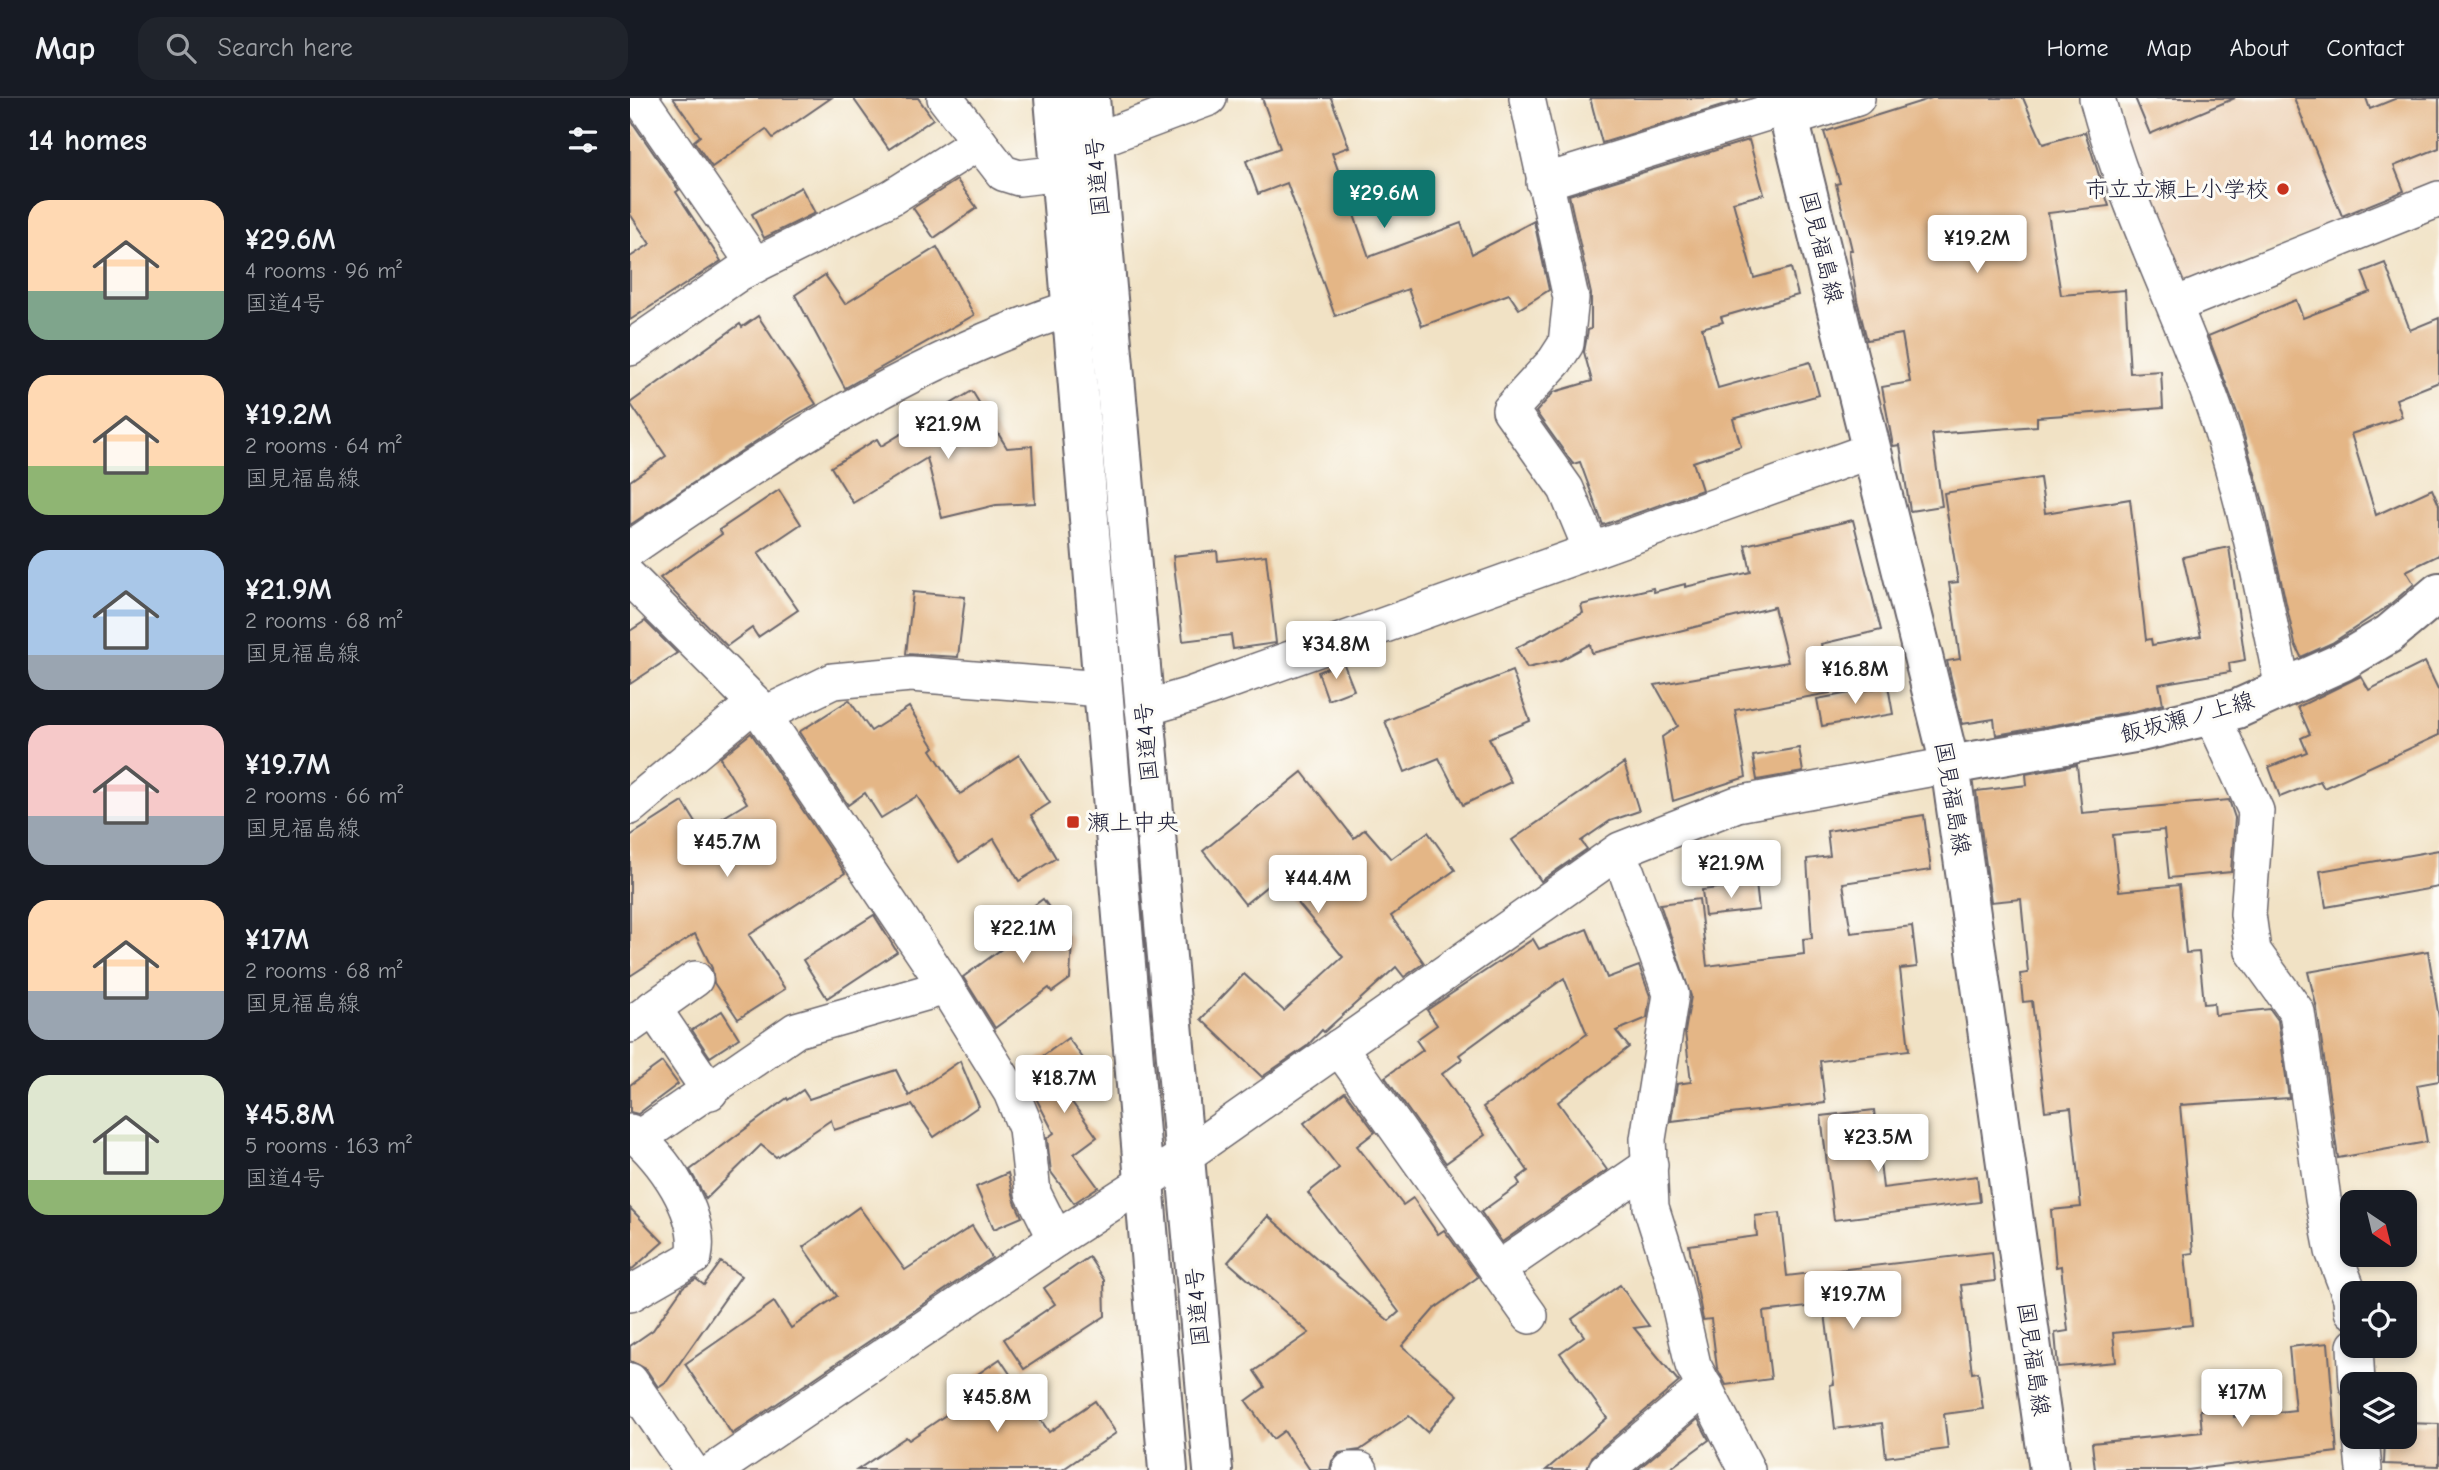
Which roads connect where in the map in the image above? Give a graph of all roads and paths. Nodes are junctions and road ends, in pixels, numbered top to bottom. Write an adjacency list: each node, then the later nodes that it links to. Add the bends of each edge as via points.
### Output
1 (640, 98): 15 (street)
2 (945, 98): 11 (street)
3 (1054, 98): 12 (main road, 国道4号)
4 (1090, 98): 10 (main road, 国道4号)
5 (1209, 98): 10 (street)
6 (1527, 98): 13 (street)
7 (1857, 98): 9 (street)
8 (2097, 98): 16 (street, via 2110,149)
9 (1786, 108): 13 (street); 19 (main road, 国見福島線)
10 (1094, 141): 27 (main road, 国道4号)
11 (979, 142): 12 (street, via 1003,173 1019,178); 15 (street, via 892,197)
12 (1061, 173): 17 (main road, 国道4号)
13 (1544, 182): 21 (street, via 1571,298 1566,344 1510,410 1566,489)
14 (2439, 199): 16 (street)
15 (755, 265): 18 (street)
16 (2175, 305): 25 (street, via 2215,411 2250,528)
17 (1071, 308): 20 (street, via 1010,328 892,385 786,444); 24 (main road, 国道4号)
18 (630, 348)
19 (1872, 450): 21 (street); 29 (main road, 国見福島線)
20 (630, 549)
21 (1591, 549): 27 (street)
22 (630, 578): 26 (street)
23 (2439, 592): 25 (main road, 飯坂瀬ノ上線, via 2389,634)
24 (1102, 689): 26 (street, via 911,674 833,681); 40 (main road, 国道4号)
25 (2283, 689): 28 (main road, 飯坂瀬ノ上線)
26 (759, 709): 30 (street); 33 (street)
27 (1143, 709): 38 (main road, 国道4号)
28 (2212, 715): 29 (main road, 飯坂瀬ノ上線); 43 (street, via 2256,811 2248,914 2253,951 2297,1012 2323,1199 2333,1251)
29 (1950, 765): 31 (street, via 1737,804 1655,834); 57 (main road, 国見福島線)
30 (630, 807)
31 (1616, 854): 35 (street); 39 (street, via 1671,994 1648,1139)
32 (695, 979): 34 (street)
33 (946, 987): 36 (street, via 796,1030); 41 (street, via 1011,1092 1026,1128 1033,1193)
34 (642, 1017): 36 (street)
35 (1339, 1047): 38 (street); 42 (street)
36 (710, 1092): 37 (street)
37 (635, 1135): 44 (street, via 675,1182 697,1241 694,1257)
38 (1183, 1157): 40 (street); 52 (main road, 国道4号)
39 (1650, 1165): 42 (street); 47 (street, via 1651,1207 1673,1277 1687,1346)
40 (1142, 1183): 41 (street); 51 (main road, 国道4号)
41 (1056, 1239): 50 (street)
42 (1497, 1269): 45 (street)
43 (2344, 1281)
44 (630, 1294)
45 (1530, 1316)
46 (630, 1381): 49 (street)
47 (1705, 1387): 55 (street); 56 (street)
48 (2362, 1449): 58 (street)
49 (691, 1470)
50 (715, 1470)
51 (1168, 1470)
52 (1213, 1470)
53 (1350, 1470): 54 (street)
54 (1360, 1470)
55 (1606, 1470)
56 (1748, 1470)
57 (2049, 1470)
58 (2364, 1470)

